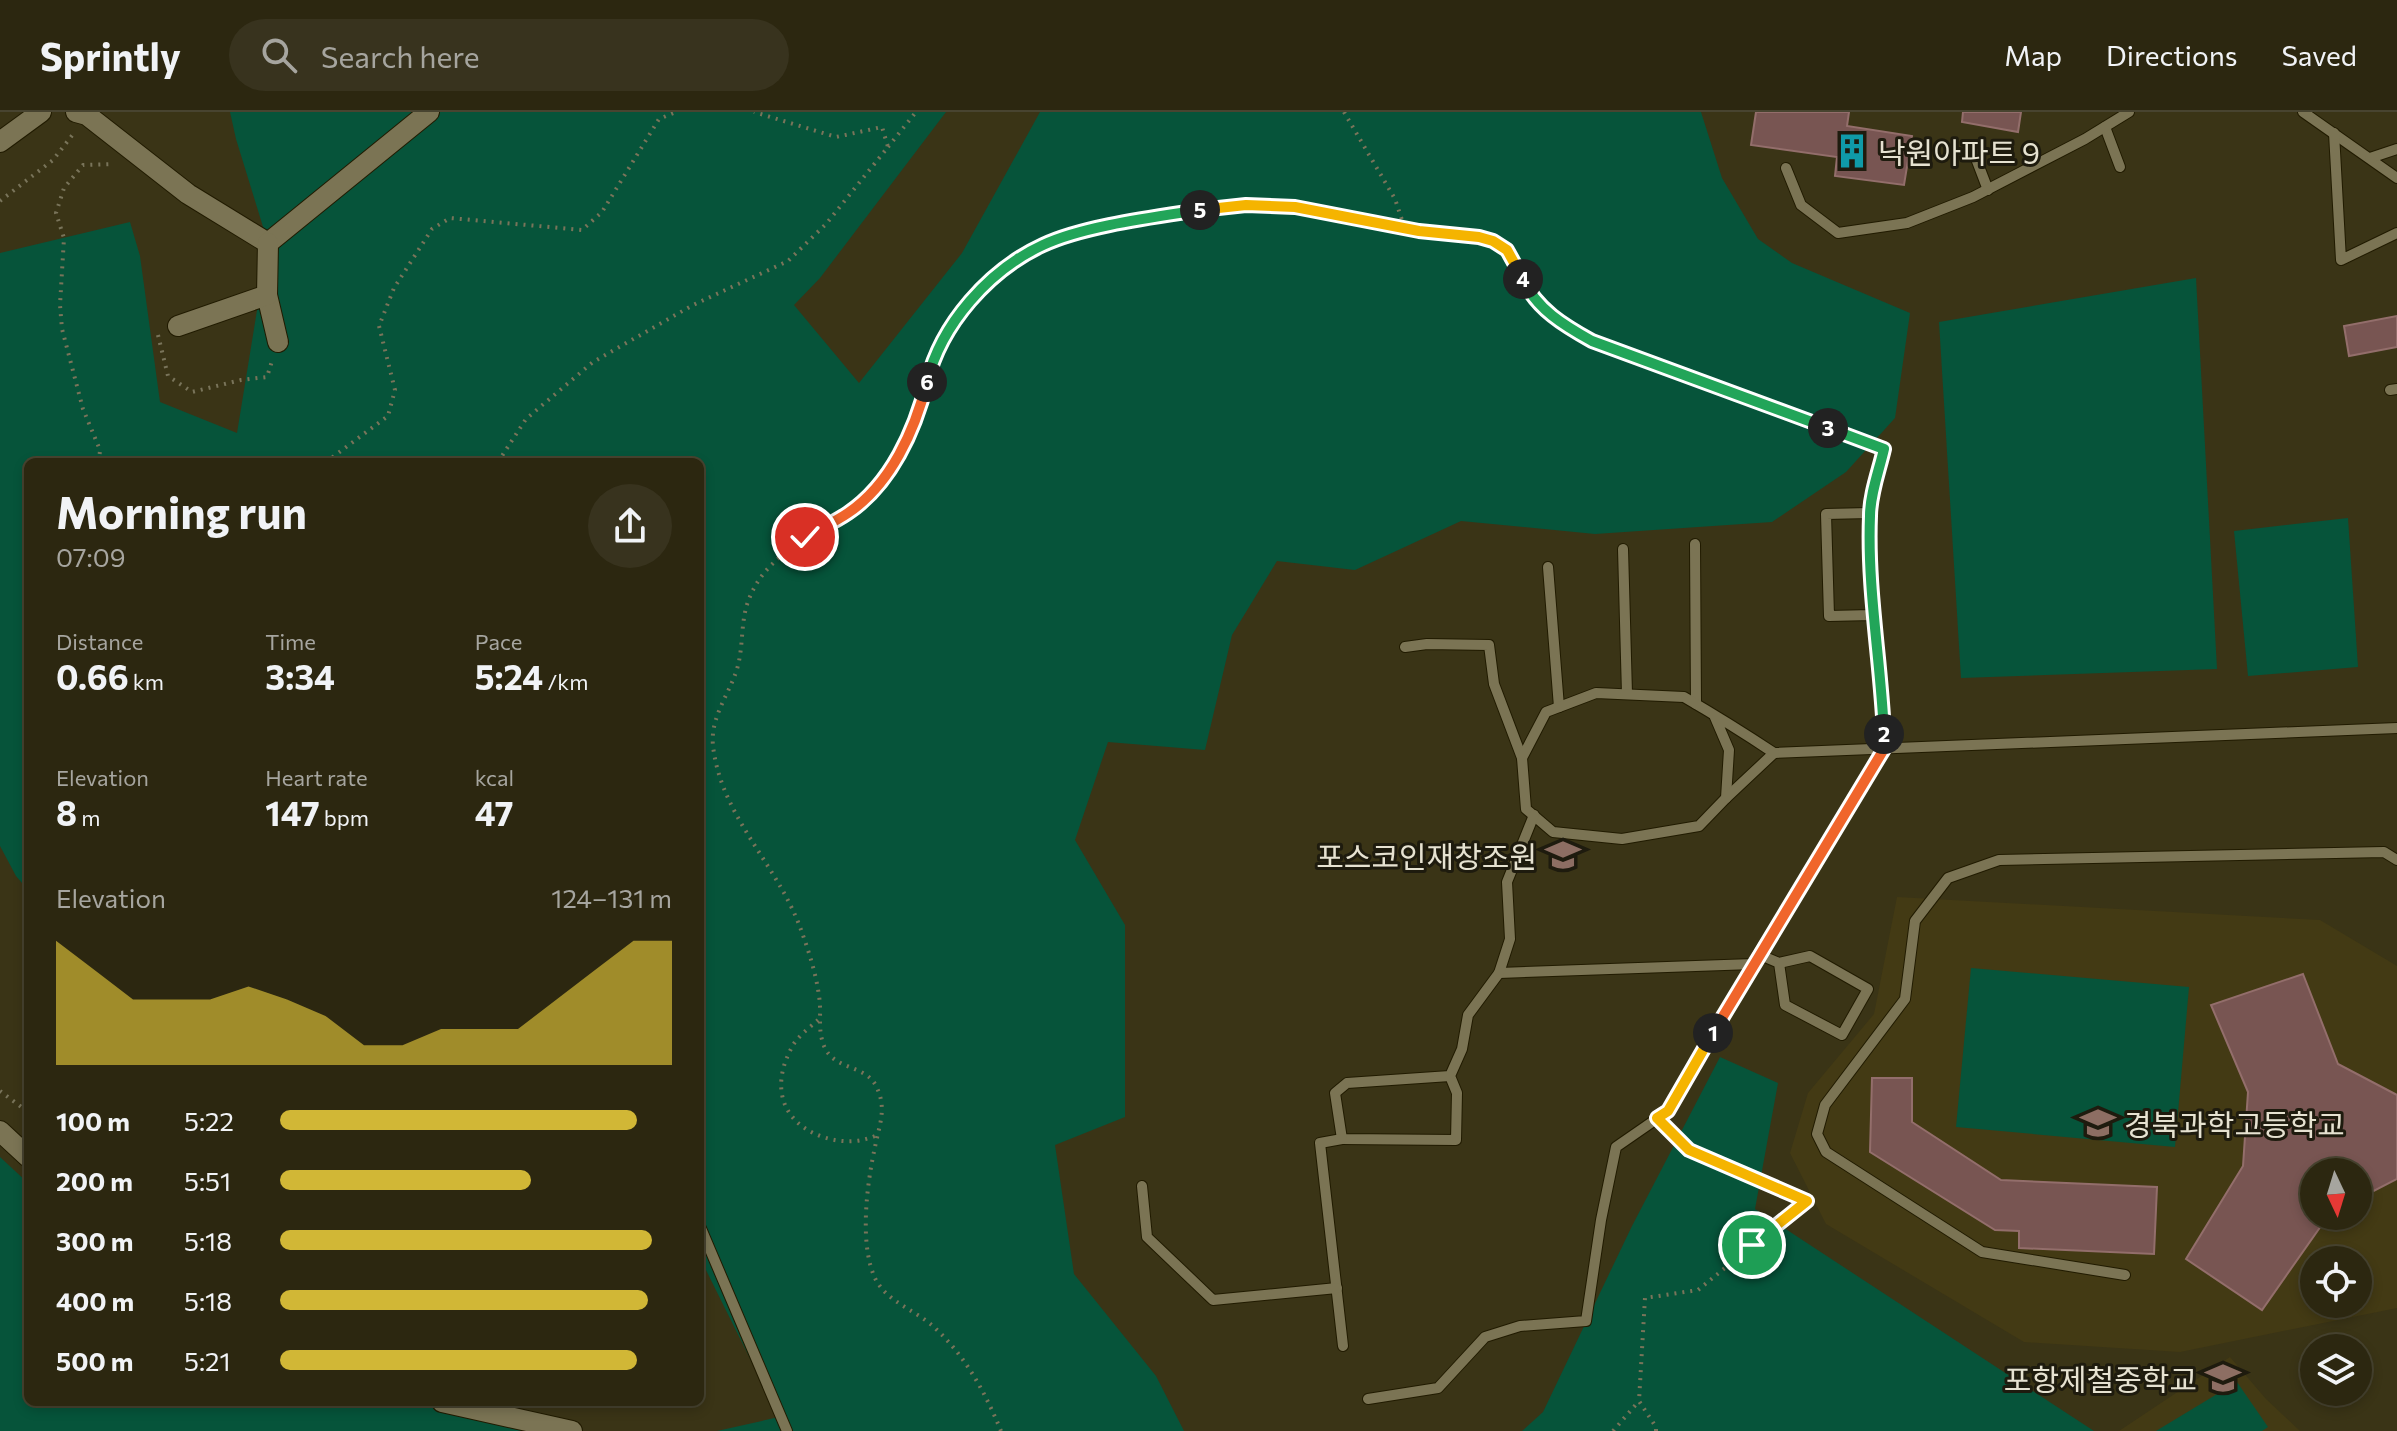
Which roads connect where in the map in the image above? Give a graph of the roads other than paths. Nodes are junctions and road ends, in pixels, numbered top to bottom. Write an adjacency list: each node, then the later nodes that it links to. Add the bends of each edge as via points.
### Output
1 (41, 112): 8 (street)
2 (429, 112): 17 (street)
3 (2129, 112): 6 (lane)
4 (2303, 112): 7 (lane)
5 (82, 113): 17 (street, via 188,194)
6 (2105, 127): 12 (lane); 15 (lane)
7 (2334, 133): 11 (lane); 16 (lane, via 2341,260)
8 (0, 142)
9 (1972, 148): 15 (lane)
10 (2397, 149): 11 (lane)
11 (2370, 158): 14 (lane)
12 (2120, 167)
13 (1786, 168): 15 (lane, via 1801,205 1838,233 1907,223)
14 (2397, 178)
15 (1988, 190)
16 (2397, 233)
17 (268, 243): 18 (street)
18 (267, 295): 19 (street); 20 (street)
19 (178, 326)
20 (278, 342)
21 (1880, 465): 22 (lane)
22 (1869, 513): 26 (lane); 26 (lane, via 1826,514 1826,535 1829,616)
23 (1695, 544): 29 (lane)
24 (1623, 549): 28 (lane)
25 (1548, 567): 30 (lane)
26 (1872, 615): 33 (lane)
27 (1405, 647): 35 (lane, via 1489,645 1494,684)
28 (1627, 694): 29 (lane, via 1684,697); 30 (lane, via 1596,693)
29 (1696, 704): 31 (lane)
30 (1559, 707): 35 (lane, via 1546,712)
31 (1714, 715): 34 (lane); 36 (lane, via 1729,750)
32 (2397, 728): 33 (lane)
33 (1884, 749): 34 (lane); 39 (lane)
34 (1774, 753): 36 (lane)
35 (1522, 758): 37 (lane, via 1526,809)
36 (1726, 798): 37 (lane, via 1699,826 1622,839 1553,832)
37 (1534, 815): 41 (lane, via 1507,882 1510,939)
38 (2397, 860): 48 (lane, via 2384,852 1999,860 1948,878 1915,921 1905,999 1825,1105 1817,1134 1826,1152 1982,1252)
39 (1756, 959): 40 (lane); 41 (lane); 51 (lane, via 1668,1111 1616,1147 1586,1321 1520,1326 1485,1337 1438,1388)
40 (1779, 963): 40 (lane, via 1810,956 1868,989 1842,1035 1785,1005)
41 (1499, 973): 42 (lane, via 1468,1015)
42 (1450, 1076): 44 (lane, via 1347,1083 1335,1093); 44 (lane, via 1457,1093 1456,1140)
43 (0, 1131): 45 (street)
44 (1342, 1139): 49 (lane, via 1320,1143)
45 (24, 1153)
46 (1142, 1186): 49 (lane, via 1147,1237 1213,1300)
47 (704, 1235): 54 (lane)
48 (2125, 1275)
49 (1337, 1288): 50 (lane)
50 (1343, 1346)
51 (1368, 1399)
52 (473, 1406): 53 (street)
53 (572, 1431)
54 (787, 1431)

